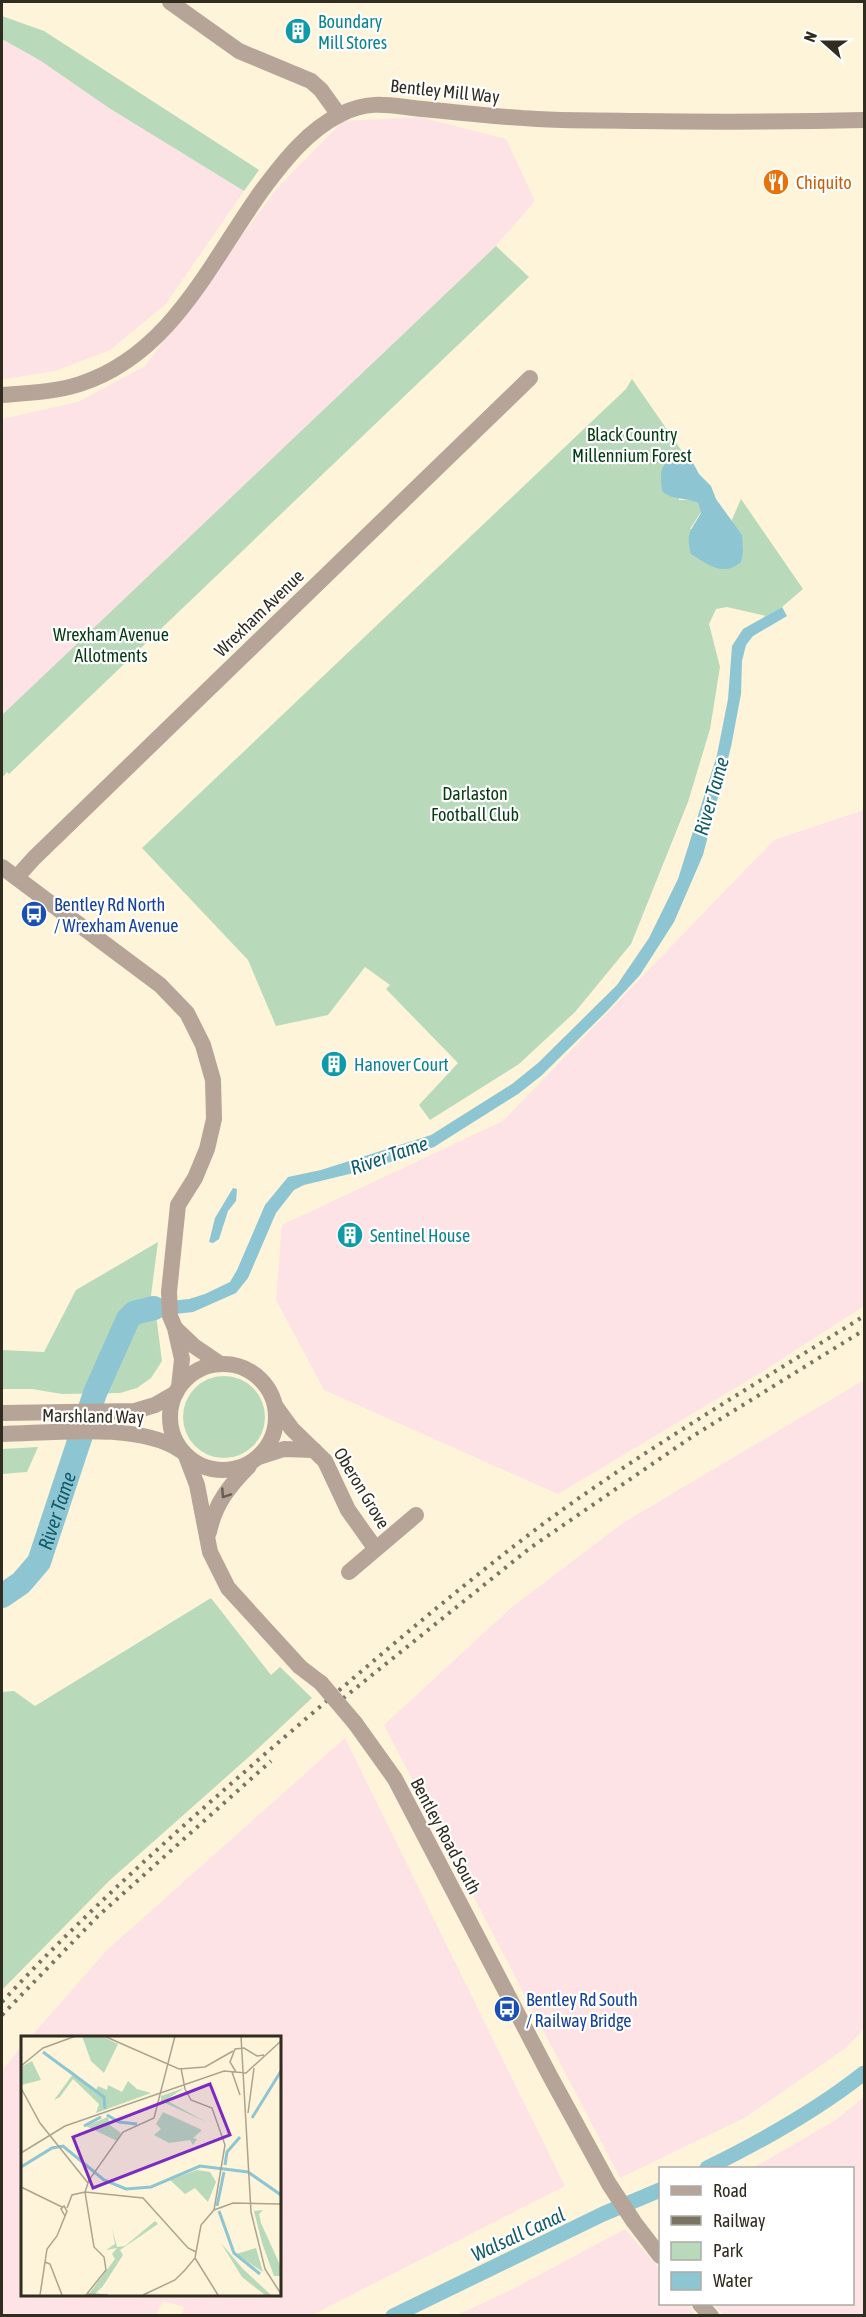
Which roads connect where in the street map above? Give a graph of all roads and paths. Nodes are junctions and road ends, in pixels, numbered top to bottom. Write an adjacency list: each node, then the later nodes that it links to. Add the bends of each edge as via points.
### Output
1 (170, 2): 2 (street, via 239,51 311,81)
2 (339, 115): 3 (street, Bentley Mill Way, via 381,103 537,120); 5 (street, Bentley Mill Way, via 289,154 183,307 143,350 104,375 79,384)
3 (864, 120)
4 (530, 378): 7 (street, Wrexham Avenue)
5 (2, 395)
6 (2, 867): 7 (street)
7 (17, 878): 8 (street, via 160,985 187,1012 203,1045 213,1080 214,1119 195,1178 178,1205 169,1292)
8 (174, 1326): 9 (street, via 194,1347); 10 (street, via 182,1359)
9 (219, 1364): 10 (street, via 190,1375); 11 (street, via 243,1367 255,1374 271,1392)
10 (177, 1390): 12 (street, Marshland Way, via 145,1408); 15 (street, via 170,1424)
11 (276, 1407): 14 (street, Oberon Grove, via 292,1430); 16 (street, via 271,1442)
12 (2, 1413)
13 (2, 1434): 15 (street, Marshland Way, via 146,1435 160,1438)
14 (314, 1450): 16 (street, Oberon Grove, via 284,1449); 19 (street, Oberon Grove, via 325,1461 348,1510)
15 (183, 1453): 16 (street, via 197,1464 225,1471); 18 (street, Bentley Road South, via 197,1485)
16 (257, 1458): 18 (street, one-way to 18, via 226,1491)
17 (416, 1515): 19 (street, Oberon Grove)
18 (207, 1537): 21 (street, Bentley Road South, bridge, via 215,1564 233,1595 300,1667 321,1683 395,1779 609,2184)
19 (375, 1548): 20 (street, Oberon Grove)
20 (349, 1572)
21 (659, 2255)

